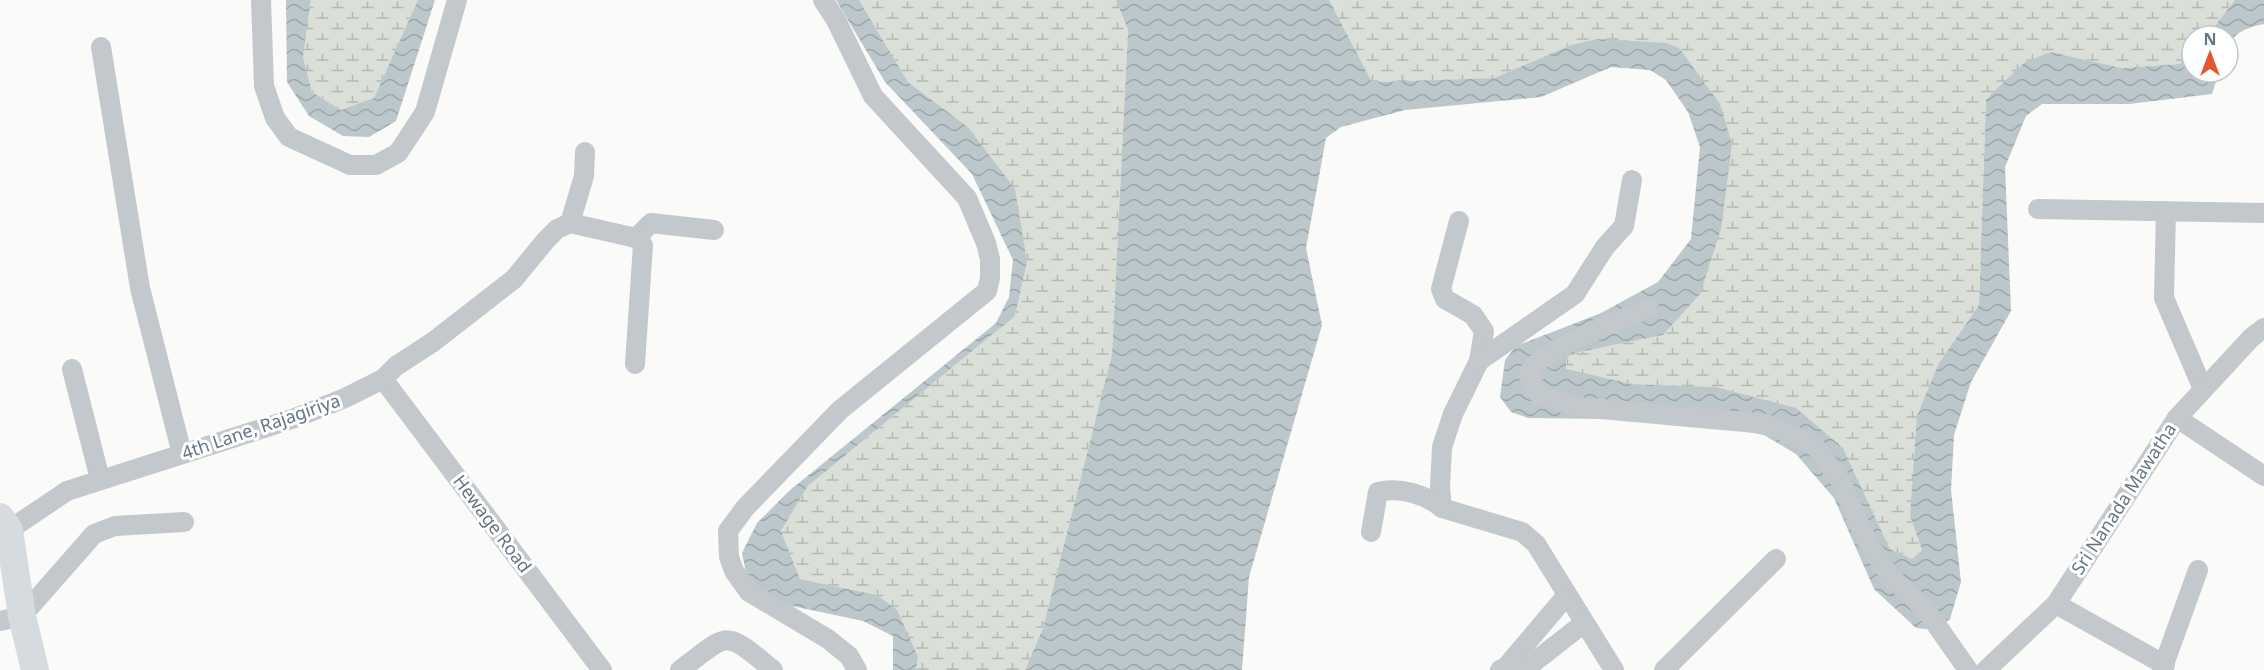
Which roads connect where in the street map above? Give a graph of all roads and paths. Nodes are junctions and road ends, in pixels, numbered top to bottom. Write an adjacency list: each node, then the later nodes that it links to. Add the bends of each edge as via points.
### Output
1 (261, 0): 2 (street, via 264,86 274,118 289,137 350,165 376,165 398,153 425,112)
2 (457, 0)
3 (823, 0): 40 (street, via 873,96 967,198 990,259 987,291 840,410 728,531 729,557 749,592 828,639 849,656)
4 (101, 47): 22 (street, via 140,288)
5 (585, 152): 11 (street, via 584,176)
6 (1632, 180): 16 (street, via 1624,226 1605,247 1575,294)
7 (2038, 209): 8 (street)
8 (2166, 211): 9 (street); 20 (street, via 2164,298)
9 (2264, 213)
10 (1459, 221): 16 (street, via 1441,289 1445,299 1473,315 1484,331)
11 (570, 223): 13 (street); 19 (street, 4th Lane, Rajagiriya, via 557,229 514,279)
12 (714, 230): 13 (street, via 651,223)
13 (636, 238): 17 (street, via 643,245)
14 (1649, 308): 45 (street, via 1570,342 1532,366 1528,374 1540,396 1579,407 1767,424 1814,445 1839,478 1868,543 1890,576 1926,610)
15 (2264, 328): 20 (street, Sri Nanada Mawatha)
16 (1479, 361): 25 (street, via 1442,447)
17 (634, 364)
18 (72, 369): 24 (street)
19 (382, 379): 22 (street, 4th Lane, Rajagiriya, via 295,418); 37 (street, Hewage Road)
20 (2203, 389): 21 (street, Sri Nanada Mawatha)
21 (2177, 418): 23 (street); 32 (street, Sri Nanada Mawatha)
22 (182, 454): 24 (street, 4th Lane, Rajagiriya)
23 (2264, 476)
24 (100, 479): 27 (street, 4th Lane, Rajagiriya)
25 (1442, 508): 28 (street, via 1430,498 1392,489 1378,492); 31 (street, via 1522,532 1536,544)
26 (184, 522): 33 (street, via 116,526 94,534)
27 (4, 523): 33 (street)
28 (1371, 532)
29 (1776, 559): 44 (street)
30 (2198, 570): 35 (street)
31 (1568, 595): 34 (street); 41 (street, via 1506,668)
32 (2056, 604): 35 (street); 46 (street, Sri Nanada Mawatha)
33 (11, 618): 36 (street)
34 (1584, 623): 42 (street); 43 (street)
35 (2163, 667)
36 (35, 670)
37 (602, 670)
38 (680, 670): 39 (street, via 720,640 732,639)
39 (773, 670)
40 (857, 670)
41 (1500, 670)
42 (1524, 670)
43 (1614, 670)
44 (1664, 670)
45 (1968, 670)
46 (1986, 670)

